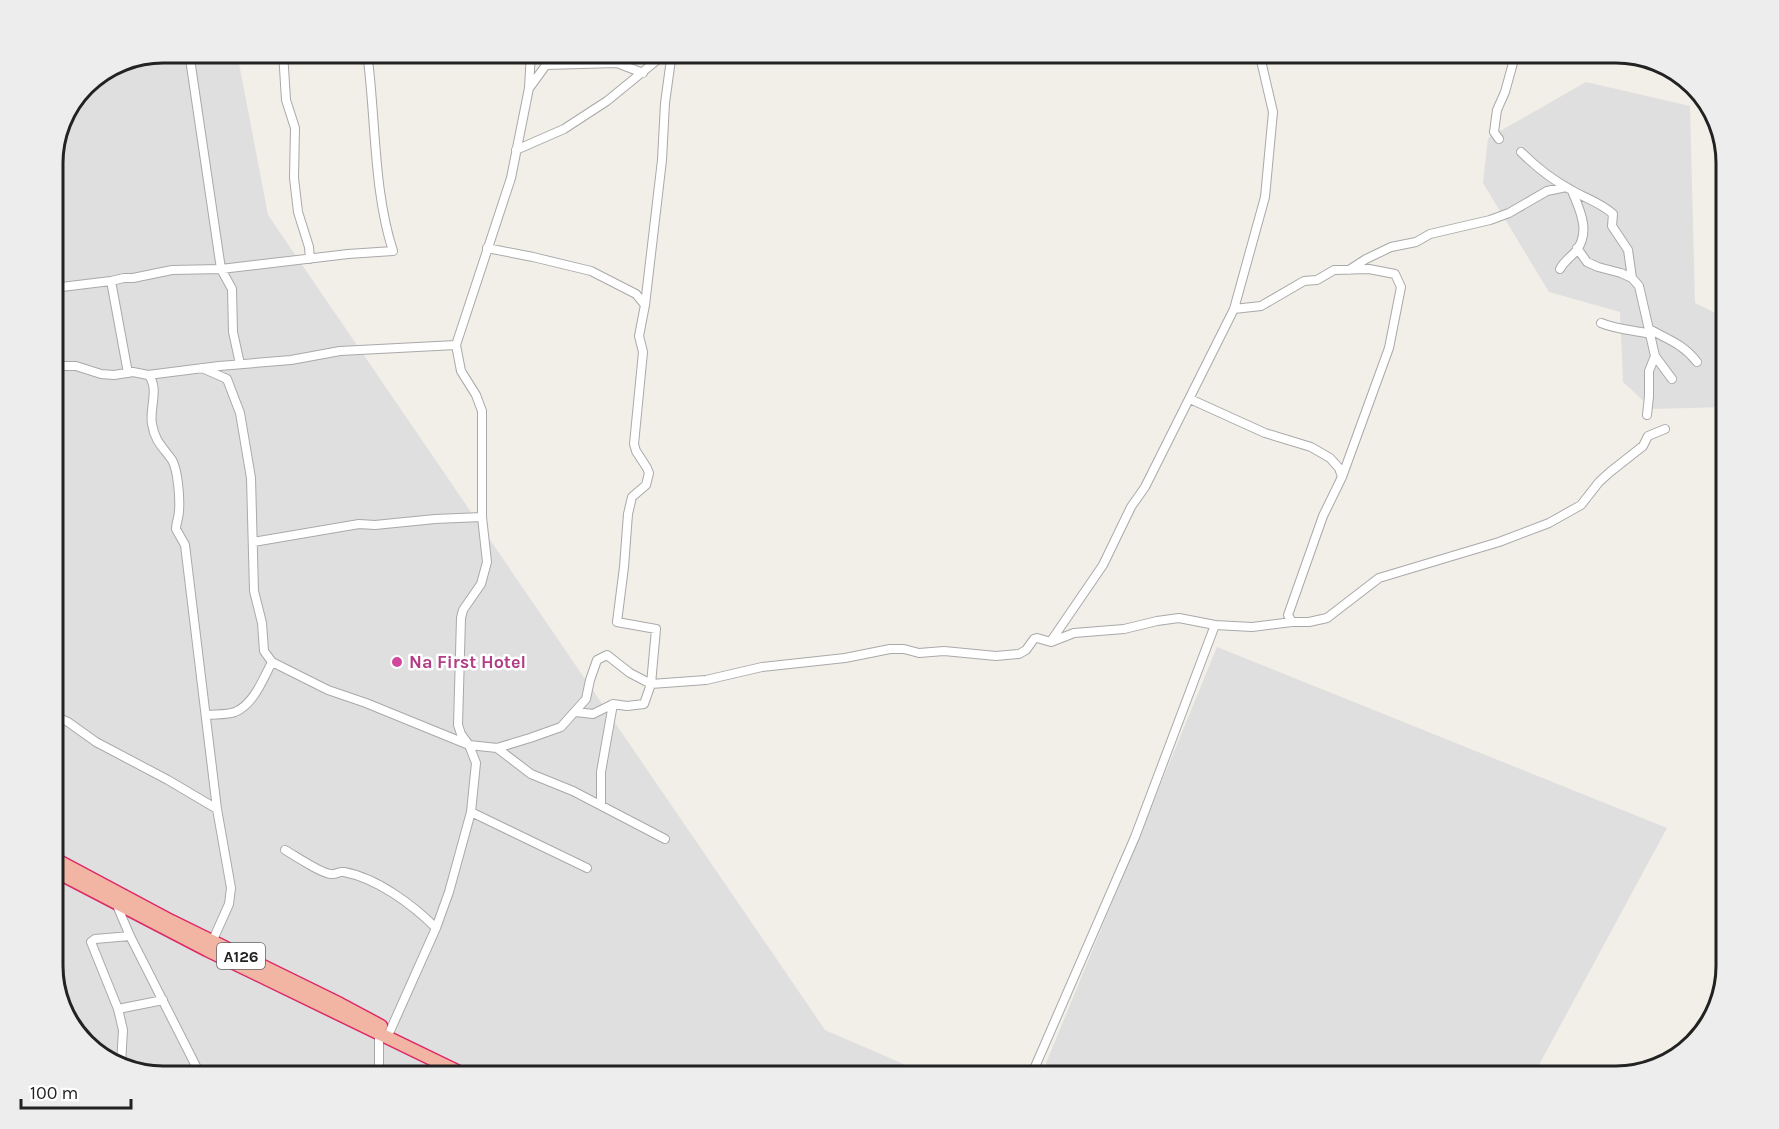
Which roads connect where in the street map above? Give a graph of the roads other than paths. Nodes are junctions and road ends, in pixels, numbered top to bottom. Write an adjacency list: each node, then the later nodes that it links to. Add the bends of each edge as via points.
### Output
1 (191, 63): 18 (street)
2 (284, 63): 17 (street, via 286,100 295,128 298,212)
3 (369, 63): 17 (street, via 381,198 393,251)
4 (530, 63): 10 (street)
5 (654, 63): 9 (street)
6 (670, 63): 24 (street)
7 (1262, 63): 25 (street, via 1273,112 1265,197)
8 (1513, 63): 11 (street, via 1497,110 1494,132)
9 (643, 73): 10 (street, via 617,63 546,65); 12 (street, via 564,129)
10 (529, 88): 12 (street)
11 (1499, 139)
12 (516, 150): 15 (street)
13 (1521, 152): 14 (street)
14 (1569, 189): 16 (street, via 1584,222); 20 (street, via 1547,191 1490,220 1391,247); 21 (street, via 1613,214 1612,226 1628,250)
15 (487, 248): 24 (street, via 591,271 636,294); 28 (street)
16 (1578, 248): 19 (street); 21 (street, via 1587,262)
17 (310, 259): 18 (street)
18 (221, 268): 22 (street, via 172,270); 31 (street, via 232,289 233,332)
19 (1560, 269)
20 (1349, 270): 25 (street, via 1334,270 1317,280 1304,281 1261,306); 40 (street, via 1395,274 1401,287 1386,358)
21 (1632, 278): 27 (street, via 1639,286)
22 (111, 281): 23 (street); 34 (street)
23 (63, 287)
24 (645, 305): 47 (street, via 639,336 643,352 634,444 649,473 646,485 632,497 628,514 616,622 656,629)
25 (1234, 309): 37 (street)
26 (1601, 323): 27 (street, via 1646,333)
27 (1649, 329): 29 (street); 30 (street, via 1678,343)
28 (456, 345): 31 (street, via 340,351); 41 (street, via 460,372 482,411)
29 (1655, 356): 36 (street); 38 (street, via 1649,371)
30 (1698, 362)
31 (240, 364): 33 (street)
32 (63, 366): 34 (street, via 101,374)
33 (202, 368): 35 (street); 42 (street, via 227,379 240,413 251,478)
34 (128, 373): 35 (street)
35 (148, 375): 50 (street, via 153,382 151,422 156,440 172,460 180,497 176,529 185,545)
36 (1672, 379)
37 (1190, 399): 40 (street, via 1265,433 1311,447 1330,458); 45 (street, via 1103,565)
38 (1647, 416)
39 (1665, 429): 43 (street, via 1648,436 1643,446 1599,482 1581,505 1550,524 1379,579 1328,618)
40 (1342, 477): 43 (street, via 1298,584 1288,615)
41 (482, 517): 42 (street, via 359,524); 52 (street, via 488,562 481,584 463,610 460,626 458,724)
42 (254, 542): 46 (street, via 254,591 264,651)
43 (1292, 622): 44 (street, via 1252,627)
44 (1215, 625): 45 (street, via 1179,618 1124,629 1074,633); 73 (street, via 1135,837)
45 (1051, 642): 47 (street, via 1034,639 1019,654 996,656 890,650 762,667 706,680)
46 (272, 662): 50 (street, via 247,704 235,712); 52 (street, via 328,690)
47 (651, 684): 48 (street, via 644,704); 49 (street, via 608,655 597,660 586,699)
48 (614, 704): 49 (street, via 593,714); 54 (street, via 601,772)
49 (576, 712): 53 (street, via 561,727)
50 (207, 716): 55 (street)
51 (63, 720): 55 (street)
52 (469, 745): 53 (street); 56 (street, via 476,763)
53 (497, 748): 54 (street, via 531,774)
54 (602, 805): 57 (street)
55 (217, 809): 65 (street, via 231,888 229,904)
56 (471, 812): 60 (street); 63 (street)
57 (665, 839)
58 (285, 850): 63 (street, via 322,872 344,872 375,883 407,902)
59 (63, 863): 65 (highway, A126)
60 (587, 868)
61 (63, 875): 62 (highway, A126)
62 (116, 903): 64 (street); 68 (highway, A126, via 232,963)
63 (436, 928): 68 (street)
64 (130, 936): 66 (street); 67 (street, via 91,942)
65 (212, 942): 68 (highway, A126, via 340,1004)
66 (163, 999): 67 (street); 70 (street)
67 (118, 1009): 69 (street, via 123,1030)
68 (385, 1032): 71 (street); 72 (highway, A126)
69 (121, 1057)
70 (196, 1066)
71 (379, 1066)
72 (446, 1066)
73 (1036, 1066)

